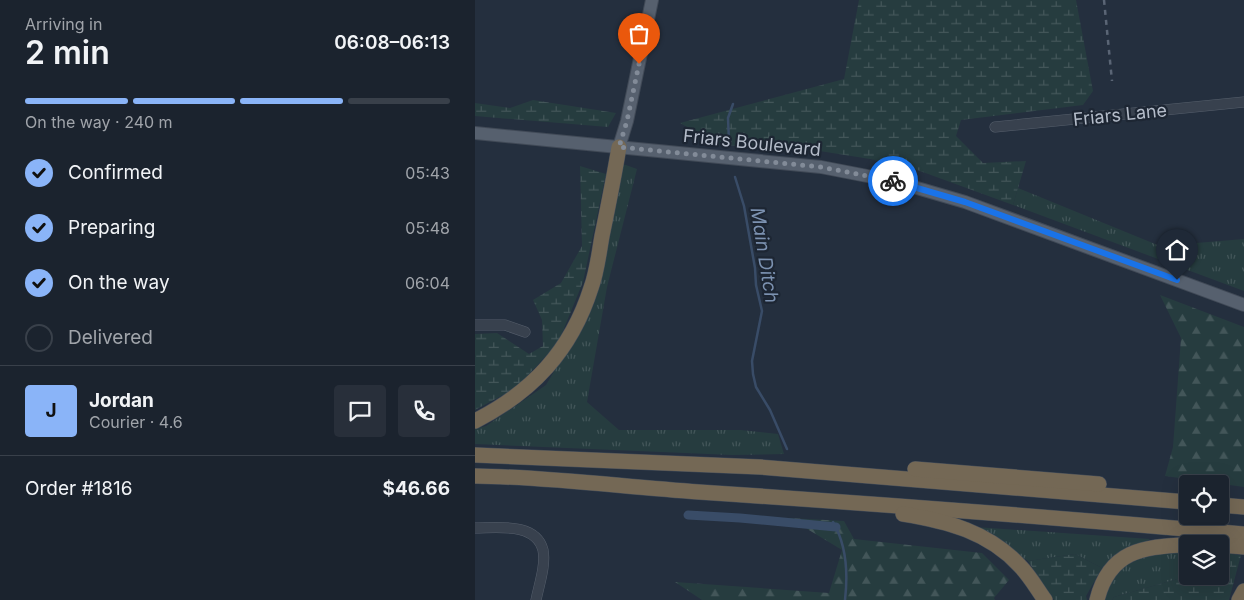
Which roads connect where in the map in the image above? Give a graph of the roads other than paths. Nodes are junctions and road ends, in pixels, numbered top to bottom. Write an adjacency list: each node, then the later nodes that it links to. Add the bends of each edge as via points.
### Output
1 (652, 0): 5 (main road)
2 (1244, 102): 3 (street, Friars Lane)
3 (995, 127)
4 (475, 133): 5 (main road, Friars Boulevard)
5 (619, 147): 6 (main road, Friars Boulevard, via 821,167 893,181 965,202); 9 (highway, via 592,287 579,320 560,352 531,385 499,409)
6 (1244, 305)
7 (475, 325): 8 (street, via 505,325)
8 (525, 332)
9 (475, 421)
10 (475, 455): 11 (highway)
11 (815, 471): 14 (highway, via 848,464); 17 (highway)
12 (475, 476): 13 (highway, via 557,479)
13 (618, 486): 21 (highway, via 946,508); 27 (highway, via 675,498 894,513 953,524 1007,553)
14 (1179, 491)
15 (1229, 495): 16 (highway)
16 (1244, 496)
17 (1179, 501)
18 (1229, 506): 19 (highway)
19 (1244, 507)
20 (475, 528): 26 (street, via 518,529 537,538 543,550 543,565)
21 (1244, 534)
22 (1179, 545): 28 (highway, via 1131,553 1110,569)
23 (1229, 546): 24 (highway)
24 (1244, 547)
25 (1244, 591): 29 (highway)
26 (536, 600)
27 (1045, 600)
28 (1097, 600)
29 (1239, 600)

